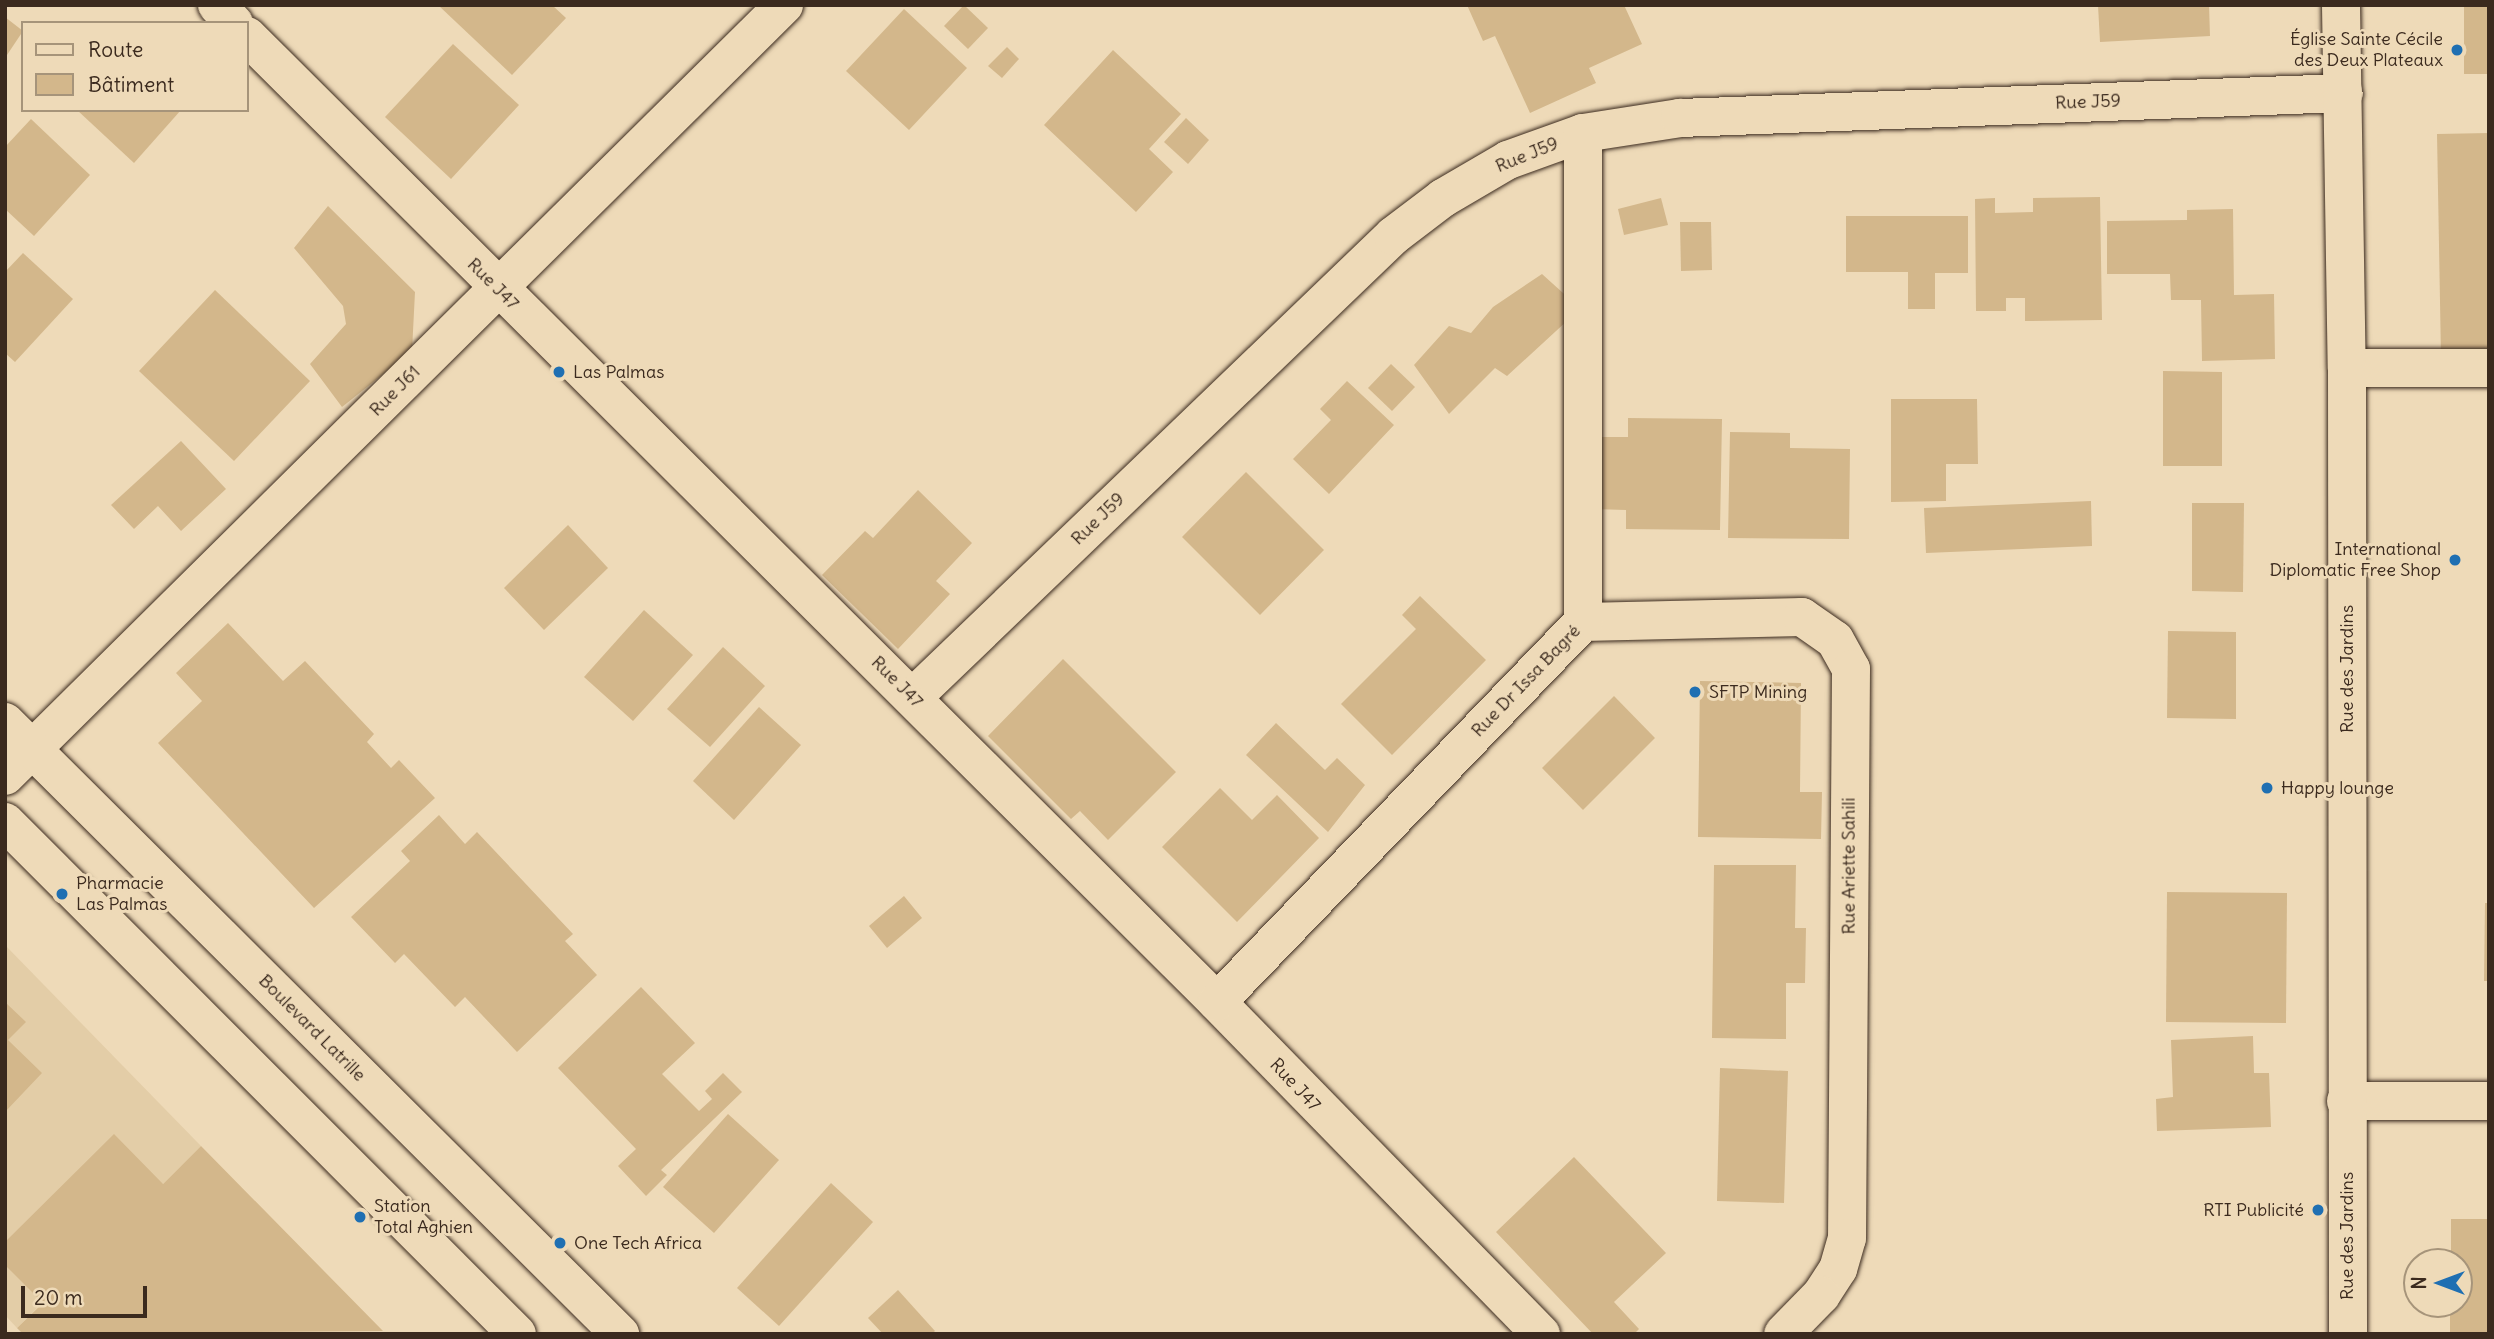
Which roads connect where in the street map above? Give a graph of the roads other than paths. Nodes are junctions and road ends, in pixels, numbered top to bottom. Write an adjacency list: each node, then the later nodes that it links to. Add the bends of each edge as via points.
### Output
1 (217, 5): 4 (street)
2 (784, 5): 8 (street, Rue J61)
3 (2341, 5): 6 (street, Rue des Jardins)
4 (232, 21)
5 (248, 37): 8 (street, Rue J47)
6 (2344, 93): 7 (street, Rue J59, via 1775,112 1680,118); 9 (street, Rue des Jardins)
7 (1583, 133): 11 (street, Rue Dr Issa Bagré); 12 (street, Rue J59, via 1508,160 1443,198 1393,236)
8 (498, 289): 12 (street, Rue J47); 14 (street, Rue J61)
9 (2347, 368): 10 (street); 18 (street, Rue des Jardins)
10 (2489, 368)
11 (1583, 622): 17 (street, Rue Dr Issa Bagré); 23 (street, Rue Ariette Sahili, via 1802,617 1835,640 1851,669 1847,1238 1838,1269 1821,1295)
12 (913, 697): 17 (street, Rue J47)
13 (5, 722): 14 (street, Boulevard Latrille)
14 (32, 750): 15 (street, Rue J61); 21 (street, Boulevard Latrille)
15 (5, 776)
16 (5, 822): 20 (street)
17 (1217, 1002): 22 (street, Rue J47)
18 (2346, 1101): 19 (street); 24 (street, Rue des Jardins)
19 (2489, 1101)
20 (517, 1334)
21 (620, 1334)
22 (1541, 1334)
23 (1783, 1334)
24 (2348, 1334)

